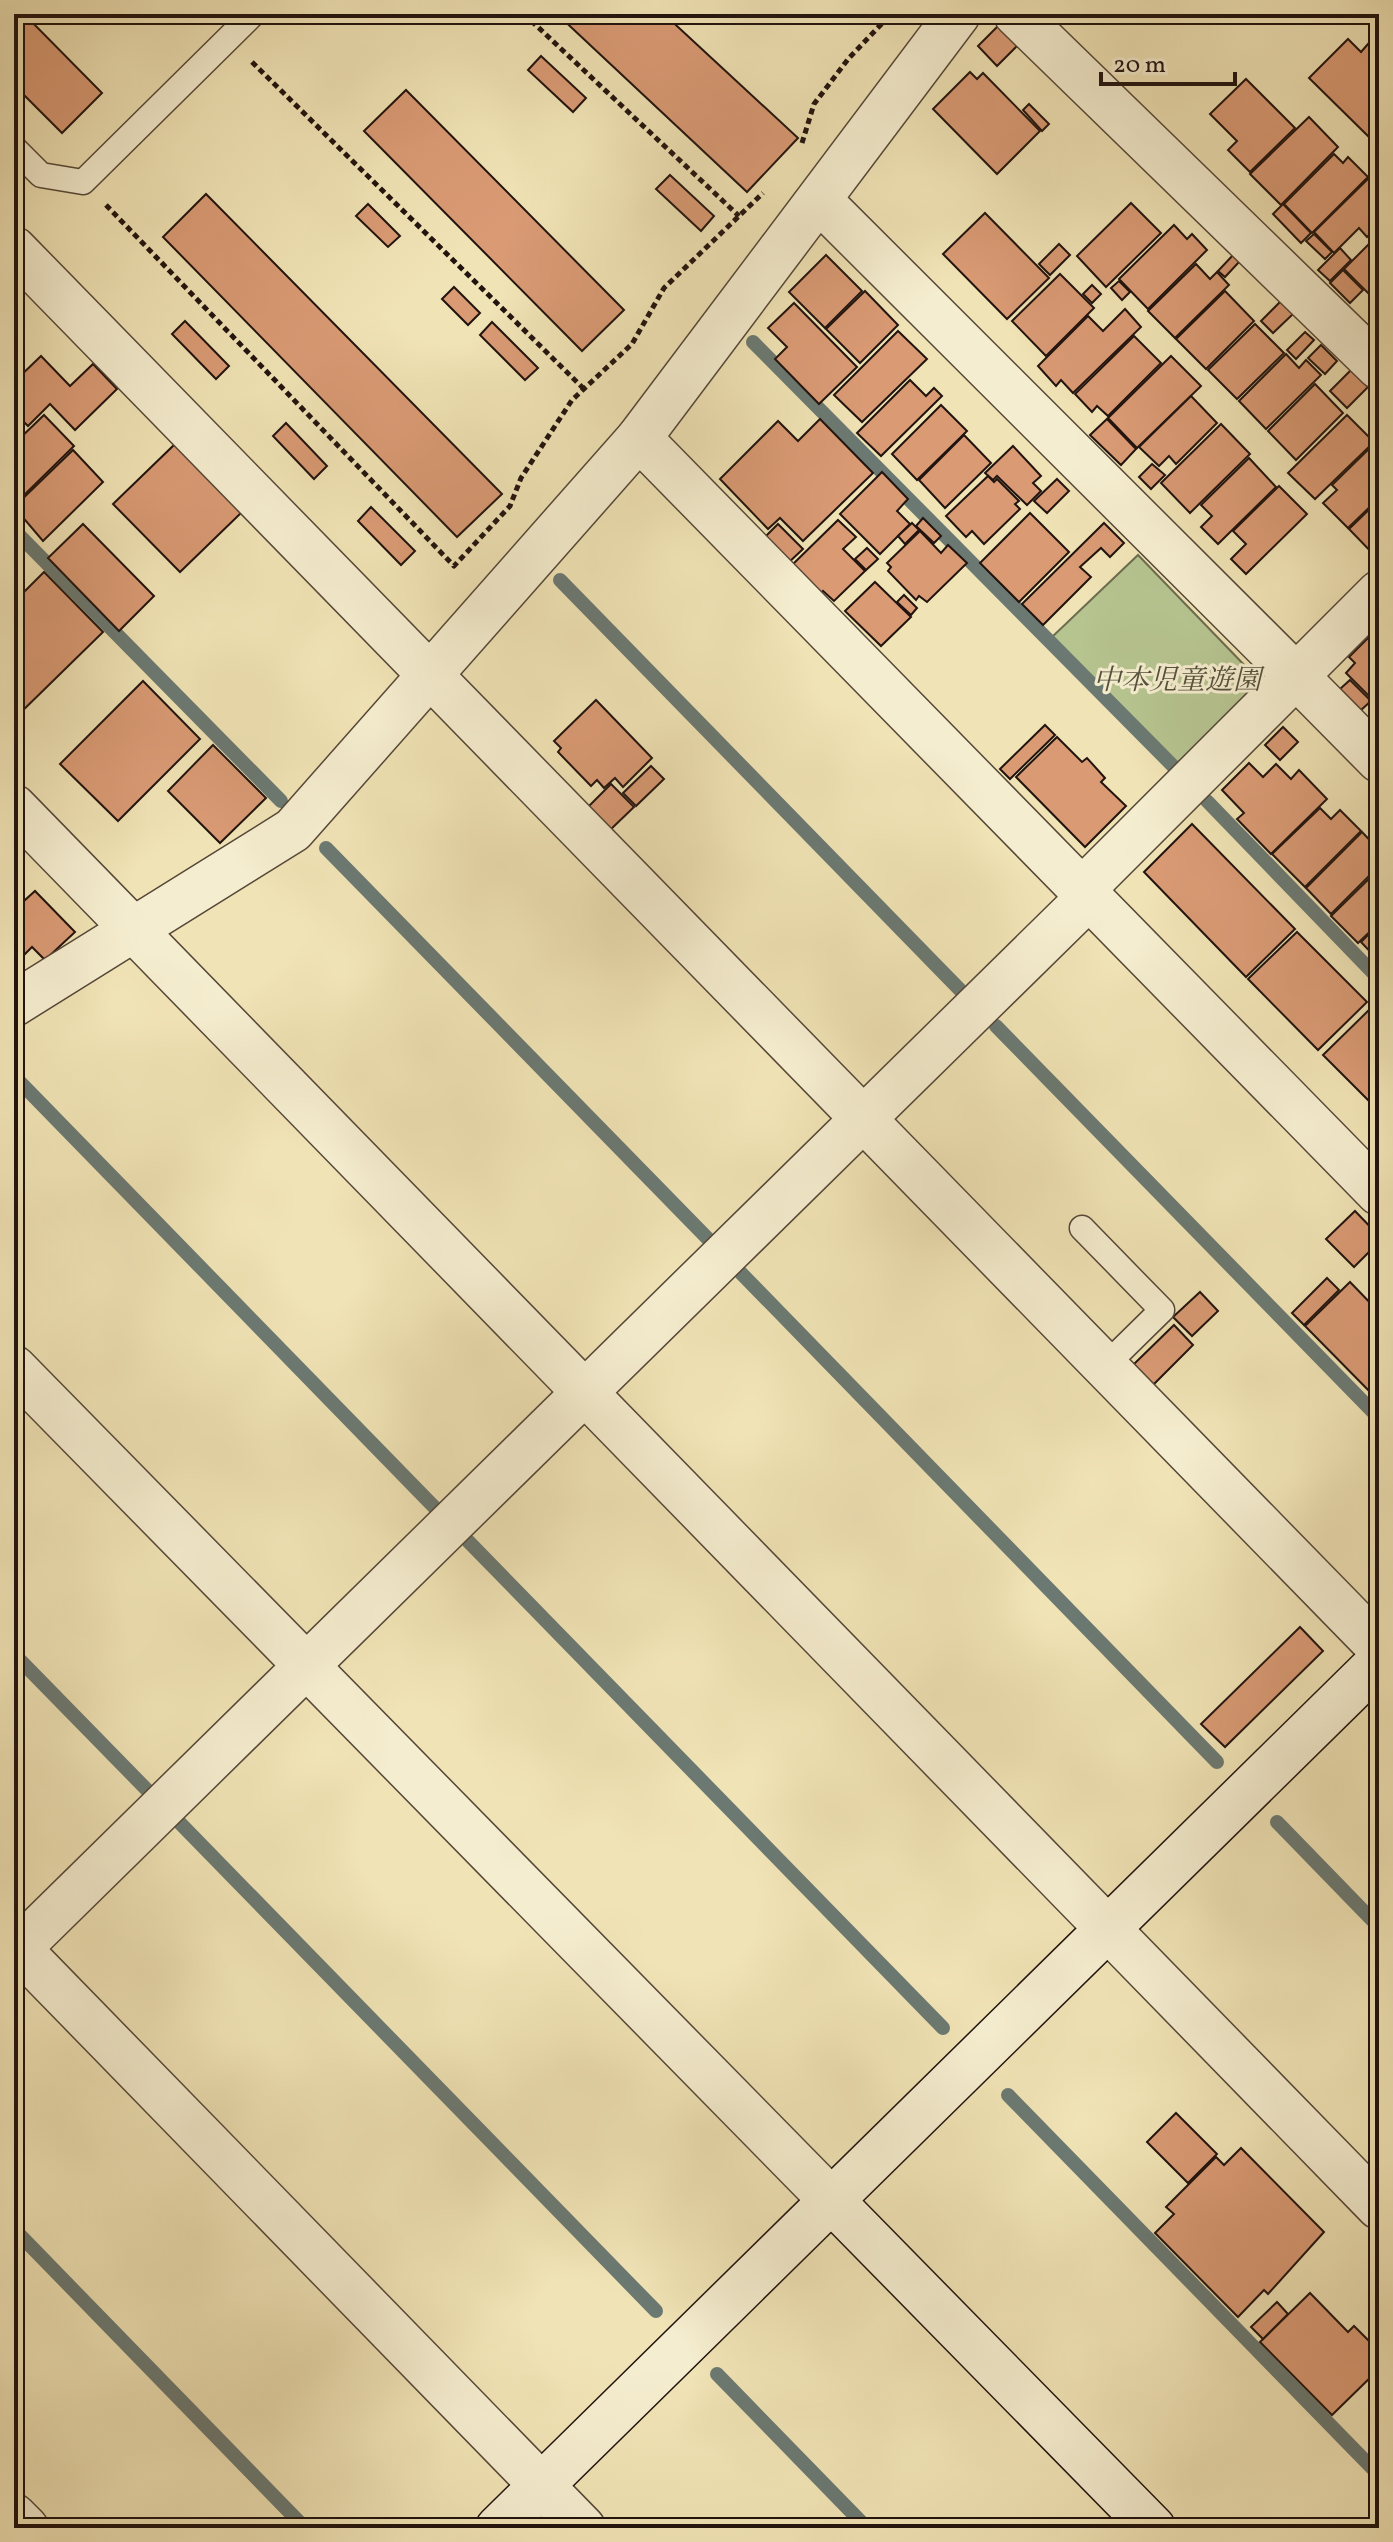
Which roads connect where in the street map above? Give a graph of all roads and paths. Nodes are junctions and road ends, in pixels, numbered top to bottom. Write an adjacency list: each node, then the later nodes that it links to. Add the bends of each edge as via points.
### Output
1 (253, 14): 8 (lane)
2 (524, 14): 14 (path)
3 (870, 14): 7 (path)
4 (891, 14): 7 (path)
5 (958, 14): 13 (street)
6 (1016, 14): 16 (street)
7 (881, 23): 10 (path, via 814,104)
8 (229, 40): 11 (lane); 17 (path)
9 (14, 148): 11 (lane, via 41,175)
10 (801, 148)
11 (83, 182): 17 (path, via 454,566 510,506 521,478)
12 (773, 184): 14 (path)
13 (819, 200): 18 (street); 21 (street)
14 (739, 216): 17 (path, via 664,288 632,344)
15 (14, 249): 20 (street)
16 (1379, 367)
17 (584, 389)
18 (639, 438): 20 (street); 24 (street)
19 (1379, 593): 21 (street)
20 (429, 673): 25 (street, via 293,830); 27 (street)
21 (1296, 676): 22 (street); 24 (street)
22 (1379, 760)
23 (14, 807): 25 (street)
24 (1085, 893): 27 (street); 28 (street)
25 (134, 929): 26 (street); 32 (street)
26 (14, 1004)
27 (864, 1119): 30 (street); 32 (street)
28 (1379, 1193)
29 (1082, 1228): 30 (lane, via 1162,1310)
30 (1105, 1366): 33 (street)
31 (14, 1368): 35 (street)
32 (585, 1392): 35 (street); 36 (street)
33 (1379, 1647)
34 (1379, 1662): 36 (street)
35 (306, 1666): 37 (street); 38 (street)
36 (1108, 1929): 38 (street); 39 (street)
37 (15, 1949): 40 (street)
38 (831, 2200): 40 (street); 45 (street)
39 (1379, 2207)
40 (542, 2485): 43 (street); 44 (street)
41 (14, 2516): 42 (street)
42 (26, 2528)
43 (498, 2528)
44 (583, 2528)
45 (1153, 2528)

